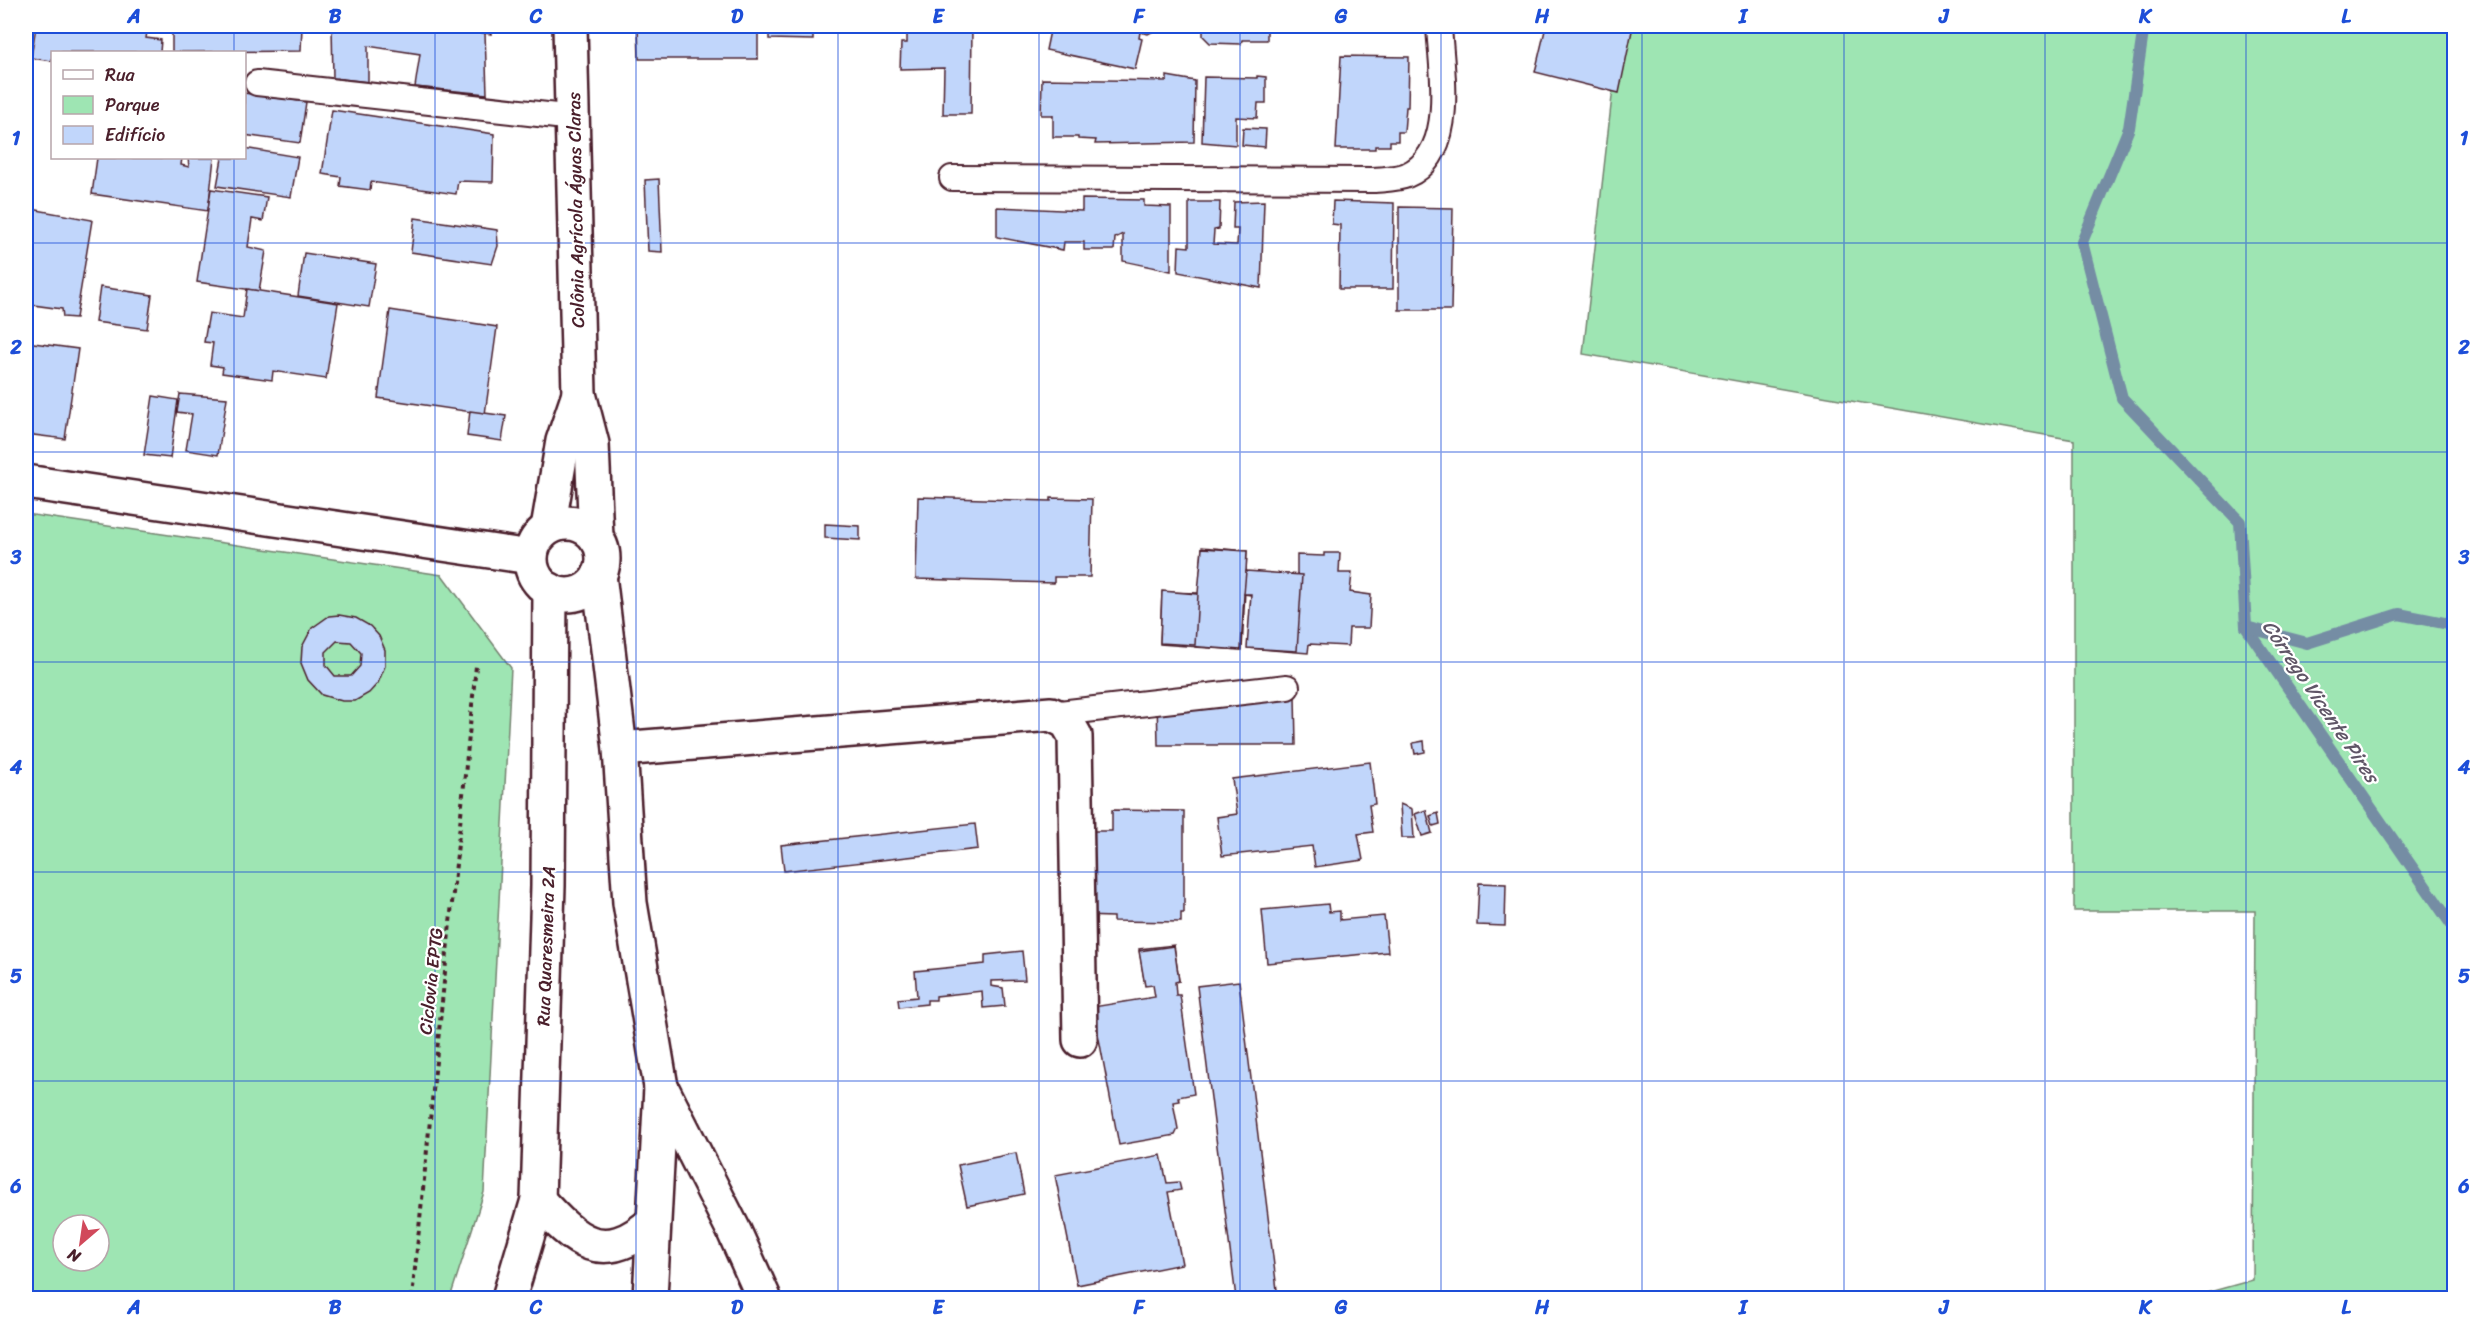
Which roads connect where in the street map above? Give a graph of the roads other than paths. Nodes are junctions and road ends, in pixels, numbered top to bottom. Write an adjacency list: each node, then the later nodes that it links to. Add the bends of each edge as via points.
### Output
1 (570, 26): 4 (main road, Colônia Agrícola Águas Claras)
2 (1439, 26): 5 (lane, via 1444,121 1431,155 1407,175 1374,180)
3 (257, 83): 4 (lane)
4 (574, 118): 6 (main road, Colônia Agrícola Águas Claras)
5 (952, 178)
6 (579, 394): 8 (main road, Colônia Agrícola Águas Claras, via 563,441); 9 (main road, Colônia Agrícola Águas Claras, via 592,444)
7 (26, 482): 10 (main road)
8 (548, 528): 9 (main road, via 565,523 583,527); 10 (main road, via 539,536)
9 (596, 538): 11 (main road, via 602,550)
10 (530, 557): 12 (main road, via 539,582)
11 (598, 575): 12 (main road, via 591,586 578,593 563,595); 15 (main road)
12 (550, 590): 18 (main road, Rua Quaresmeira 2A, via 548,886)
13 (1287, 687): 14 (lane)
14 (1051, 714): 15 (main road); 16 (main road, via 1067,722 1075,736)
15 (620, 748): 17 (main road, via 630,903)
16 (1080, 1040)
17 (661, 1088): 19 (main road); 22 (main road)
18 (538, 1200): 19 (main road, via 563,1227 584,1242 609,1246 634,1240); 20 (main road, Rua Quaresmeira 2A)
19 (653, 1222): 21 (main road)
20 (509, 1299)
21 (650, 1299)
22 (764, 1299)

